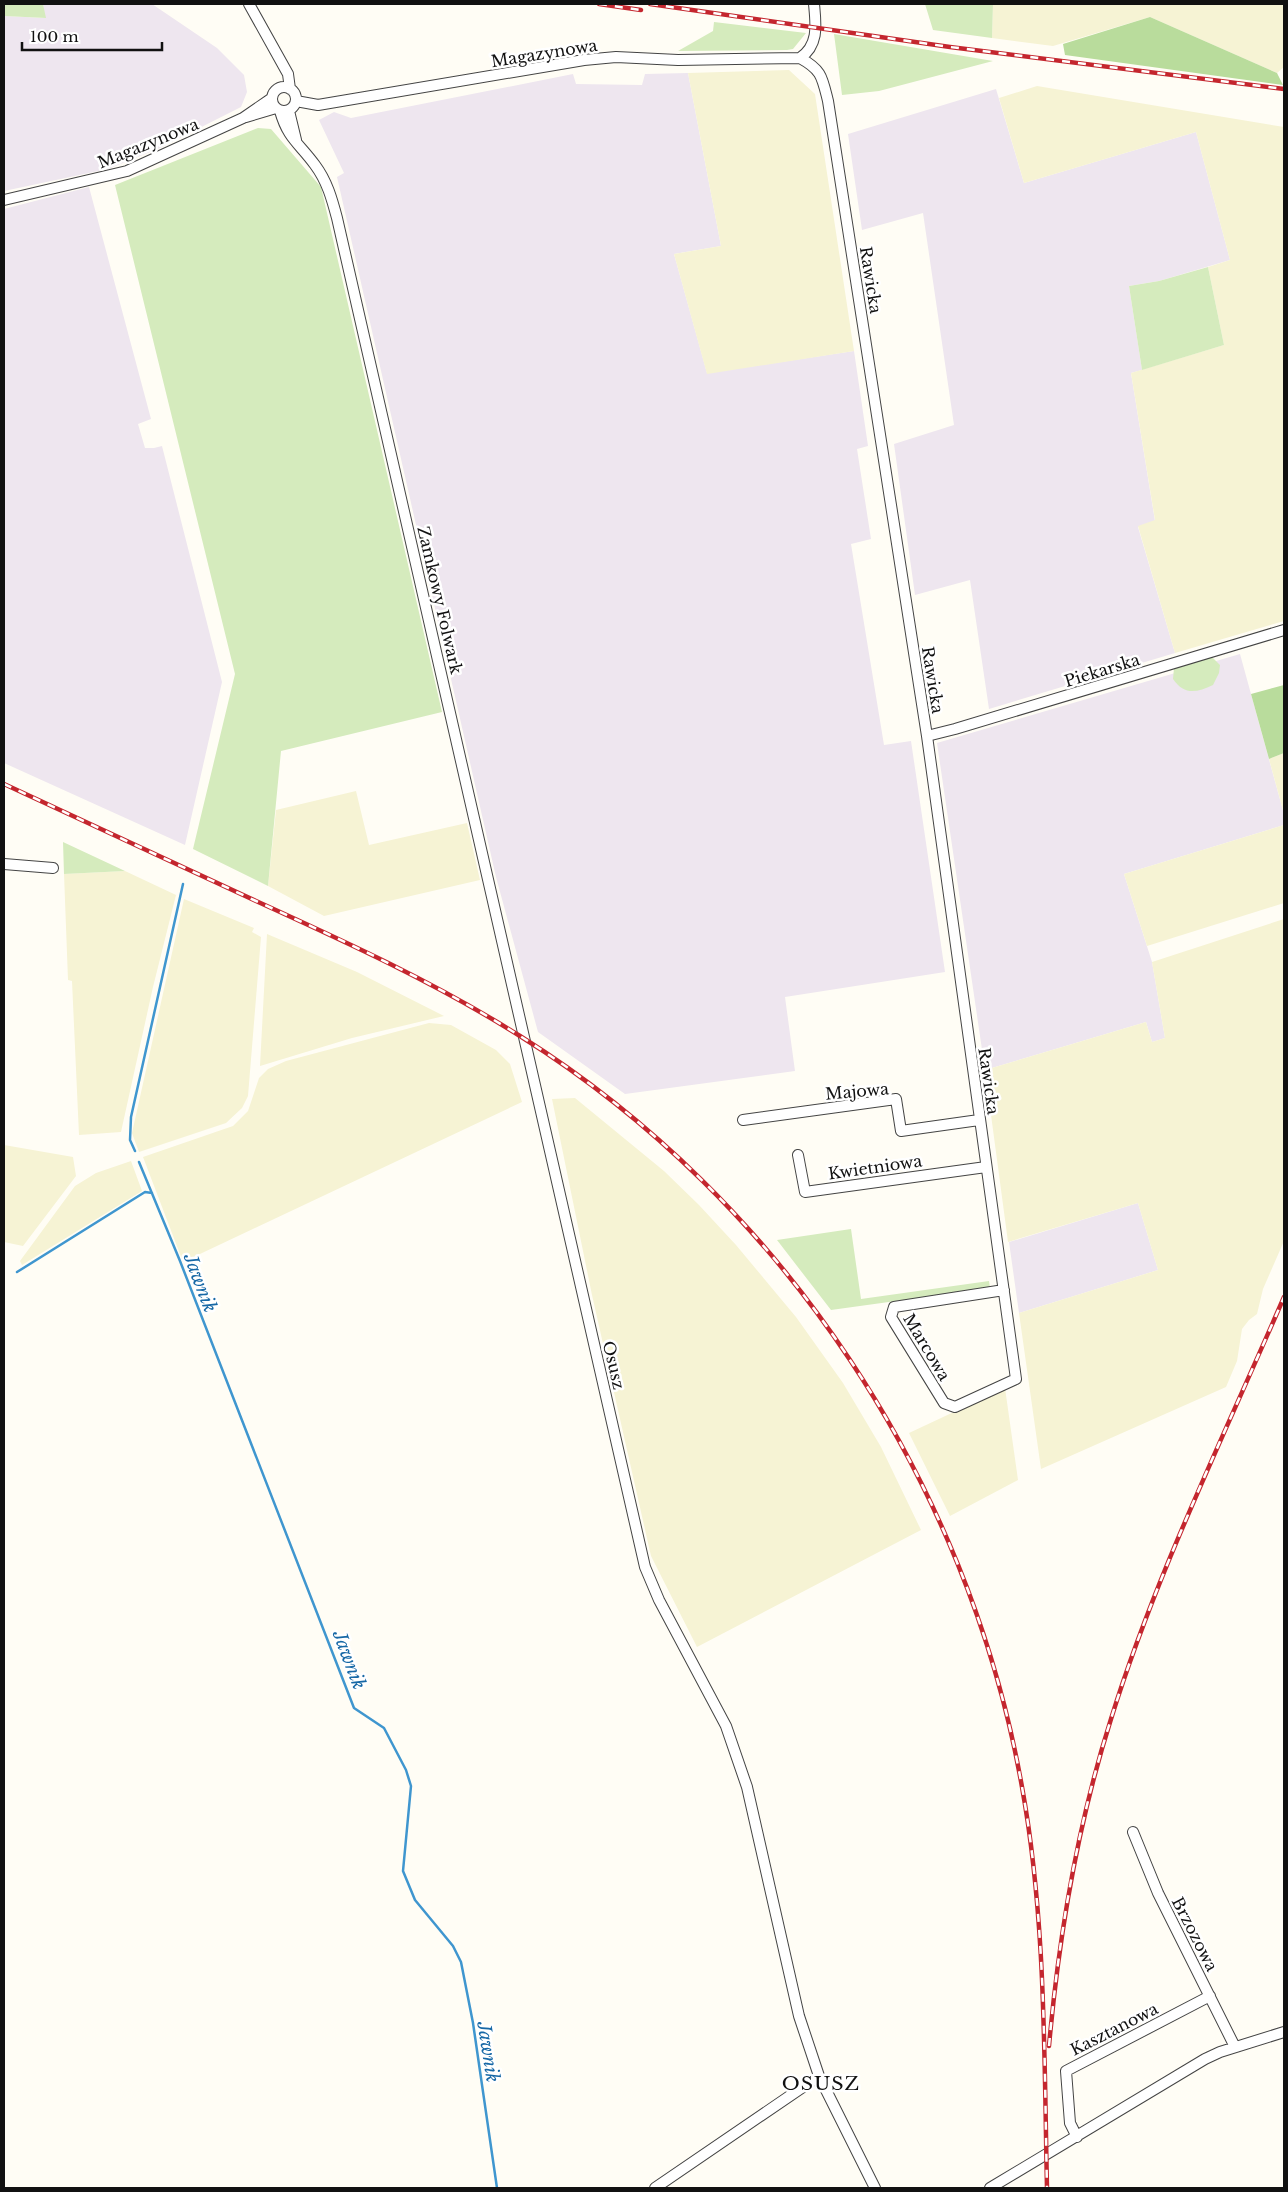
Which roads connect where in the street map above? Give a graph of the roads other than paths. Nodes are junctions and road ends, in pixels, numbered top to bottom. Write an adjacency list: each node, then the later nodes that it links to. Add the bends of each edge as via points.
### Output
1 (249, 4): 4 (street, via 288,74)
2 (814, 4): 3 (street, via 816,27 813,44)
3 (800, 58): 6 (street, Magazynowa, via 678,60 616,57 318,105); 11 (street, Rawicka, via 816,67 828,101)
4 (285, 89): 5 (street, Magazynowa); 6 (street, via 295,94)
5 (272, 98): 7 (street, Zamkowy Folwark); 8 (street, Magazynowa)
6 (296, 101): 7 (street)
7 (281, 110): 8 (street, Magazynowa); 14 (street, Zamkowy Folwark, via 285,129 328,185 338,218)
8 (243, 118): 9 (street, Magazynowa, via 127,172)
9 (4, 200)
10 (1284, 630): 11 (street, Piekarska)
11 (927, 736): 16 (street, Rawicka)
12 (4, 864): 13 (street)
13 (53, 868)
14 (532, 1070): 25 (street, Osusz, via 645,1567 720,1712 747,1787 799,2016)
15 (743, 1120): 16 (street, Majowa, via 896,1099 901,1131)
16 (979, 1120): 18 (street, Rawicka)
17 (798, 1155): 18 (street, Kwietniowa, via 805,1192)
18 (986, 1167): 19 (street, Rawicka)
19 (1004, 1290): 20 (street, Rawicka); 20 (street, Marcowa, via 894,1307 891,1318 944,1403 956,1407)
20 (1016, 1379)
21 (1132, 1832): 22 (street, Brzozowa)
22 (1210, 1996): 24 (street, Brzozowa); 26 (street, Kasztanowa, via 1066,2070 1070,2123)
23 (1284, 2032): 24 (street)
24 (1235, 2047): 26 (street, via 1204,2059)
25 (819, 2076): 27 (street); 28 (street, Osusz)
26 (1077, 2137): 29 (street)
27 (655, 2188)
28 (875, 2188)
29 (990, 2188)

